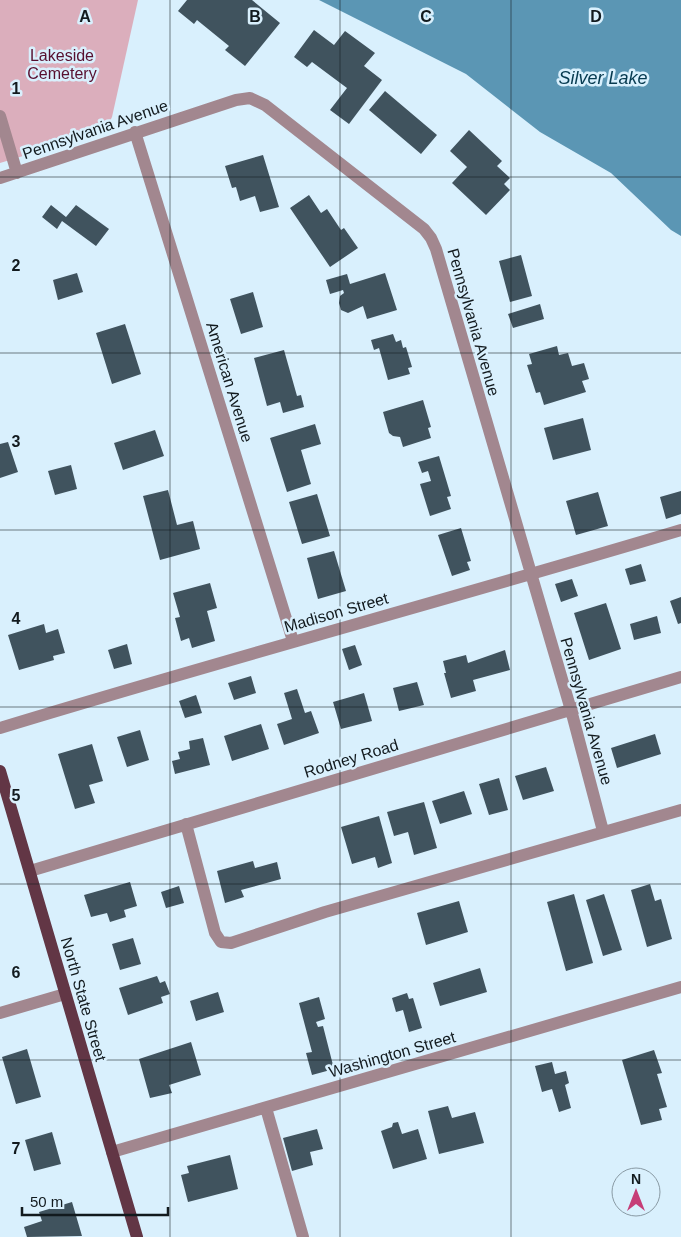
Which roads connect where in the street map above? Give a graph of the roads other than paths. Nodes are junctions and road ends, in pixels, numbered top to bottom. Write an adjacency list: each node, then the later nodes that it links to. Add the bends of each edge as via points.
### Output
1 (0, 116): 3 (street)
2 (136, 132): 3 (street, Pennsylvania Avenue); 6 (street, Pennsylvania Avenue, via 236,100 258,100 424,229 436,249); 7 (street, American Avenue)
3 (17, 173): 4 (street, Pennsylvania Avenue)
4 (0, 178)
5 (681, 530): 6 (street, Madison Street)
6 (531, 575): 7 (street, Madison Street); 9 (street, Pennsylvania Avenue)
7 (293, 641): 10 (street, Madison Street)
8 (681, 676): 9 (street, Rodney Road)
9 (571, 710): 13 (street, Rodney Road); 14 (street, Pennsylvania Avenue)
10 (0, 728)
11 (0, 771): 15 (main road, North State Street)
12 (681, 810): 14 (street)
13 (186, 824): 14 (street, via 216,933 220,942 231,943 325,912); 15 (street, Rodney Road)
14 (603, 831)
15 (30, 871): 17 (main road, North State Street)
16 (681, 987): 19 (street, Washington Street)
17 (65, 994): 18 (street); 20 (main road, North State Street)
18 (0, 1013)
19 (266, 1108): 20 (street, Washington Street); 22 (street)
20 (112, 1152): 21 (main road, North State Street)
21 (137, 1237)
22 (303, 1237)

